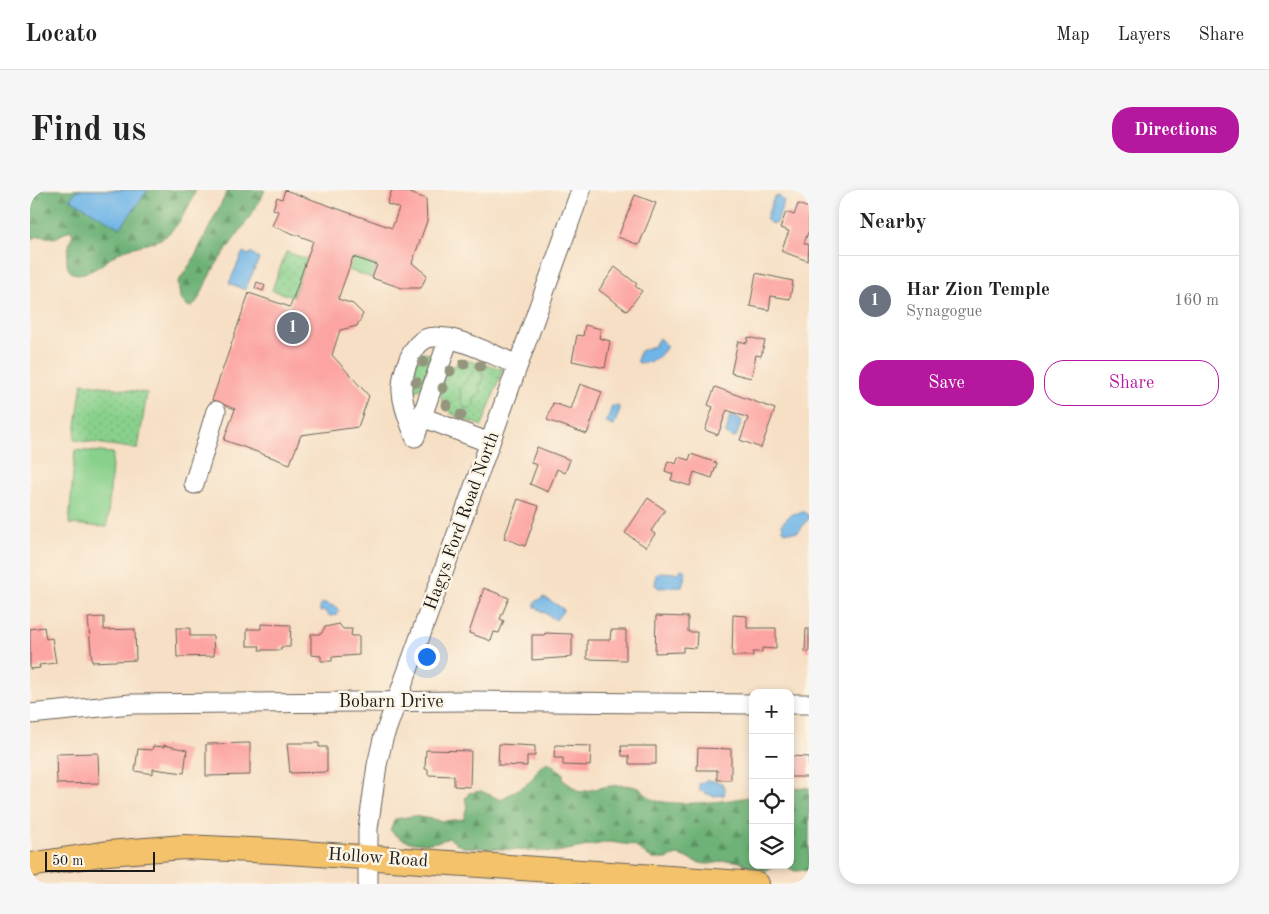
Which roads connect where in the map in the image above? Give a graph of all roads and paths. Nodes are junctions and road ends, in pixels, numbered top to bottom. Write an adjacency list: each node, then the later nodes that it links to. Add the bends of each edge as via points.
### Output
1 (581, 190): 3 (street, Hagys Ford Road North)
2 (449, 338): 3 (street); 5 (street); 5 (street, via 432,336 423,340 406,368 402,391 415,436)
3 (518, 365): 6 (street, Hagys Ford Road North)
4 (216, 411): 7 (street)
5 (422, 417): 6 (street)
6 (490, 443): 8 (street, Hagys Ford Road North)
7 (194, 484)
8 (397, 701): 9 (street, Bobarn Drive); 12 (street, Bobarn Drive, via 124,704); 13 (street, Hagys Ford Road North, via 377,765 368,829)
9 (749, 704)
10 (794, 704): 11 (street)
11 (809, 704)
12 (30, 714)
13 (368, 857): 14 (main road, Hollow Road, via 184,847 108,853); 15 (street, Hagys Ford Road North); 16 (main road, Hollow Road)
14 (30, 865)
15 (368, 884)
16 (756, 884)

